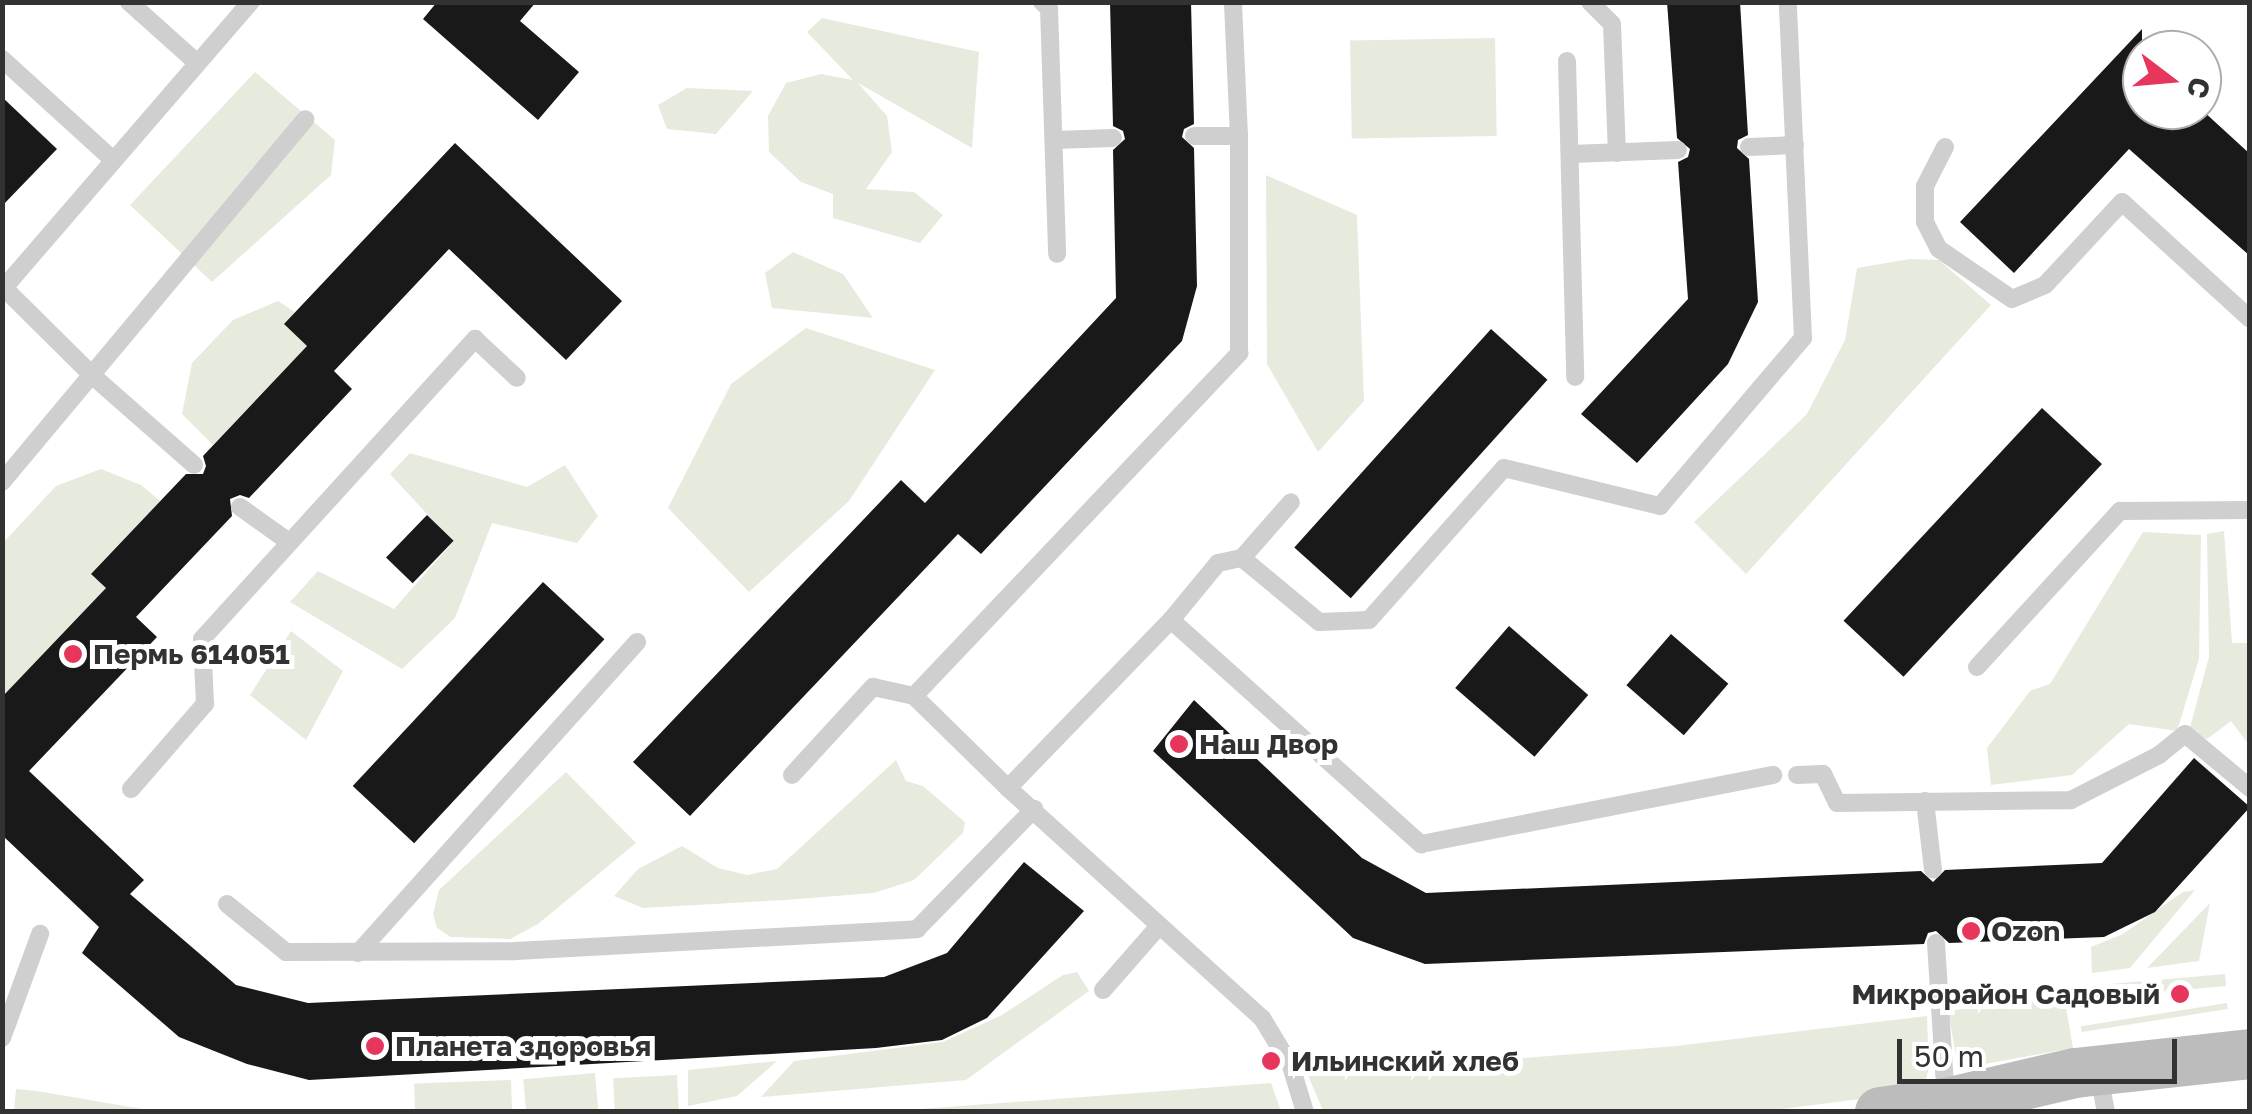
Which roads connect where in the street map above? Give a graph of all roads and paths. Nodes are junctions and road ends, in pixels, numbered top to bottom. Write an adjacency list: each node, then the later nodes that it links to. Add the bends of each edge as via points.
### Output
1 (129, 2): 9 (lane)
2 (251, 2): 9 (lane)
3 (1042, 2): 14 (lane, via 1049,8)
4 (1232, 2): 12 (lane)
5 (1590, 2): 19 (lane, via 1612,24)
6 (1788, 2): 15 (lane)
7 (2, 59): 21 (lane)
8 (1567, 61): 20 (lane)
9 (196, 62): 21 (lane)
10 (306, 119): 25 (lane, via 140,313)
11 (1194, 136): 12 (lane)
12 (1239, 136): 38 (lane, via 1238,353)
13 (1113, 138): 14 (lane)
14 (1054, 140): 22 (lane)
15 (1795, 145): 16 (lane); 34 (lane, via 1803,338 1660,506 1504,468 1370,620 1319,622)
16 (1748, 148)
17 (1945, 148): 24 (lane, via 1925,186 1926,222 1939,249 2012,298 2045,285 2122,202)
18 (1678, 150): 19 (lane)
19 (1617, 152): 20 (lane)
20 (1571, 154): 26 (lane)
21 (114, 160): 23 (lane)
22 (1057, 254)
23 (4, 287): 25 (lane)
24 (2250, 319)
25 (94, 377): 28 (lane); 29 (lane)
26 (1575, 377)
27 (517, 378): 33 (lane, via 475,339)
28 (194, 465)
29 (2, 482)
30 (1291, 502): 34 (lane)
31 (240, 507): 33 (lane)
32 (2250, 510): 37 (lane, via 2120,511)
33 (288, 542): 44 (lane, via 202,639 204,704)
34 (1242, 558): 35 (lane, via 1218,563)
35 (1170, 620): 39 (lane, via 1422,844); 42 (lane)
36 (637, 642): 52 (lane)
37 (1976, 667)
38 (914, 696): 41 (lane, via 873,687); 42 (lane)
39 (1773, 775)
40 (1798, 775): 45 (lane, via 1823,774 1837,803)
41 (792, 776)
42 (1008, 788): 46 (lane)
43 (2250, 788): 45 (lane, via 2186,734 2071,800)
44 (130, 789)
45 (1925, 801): 47 (lane)
46 (1034, 809): 49 (lane); 52 (lane, via 918,929)
47 (1933, 870)
48 (227, 904): 52 (lane, via 286,952)
49 (1159, 926): 53 (lane); 58 (lane, via 1262,1018 1291,1066)
50 (40, 934): 54 (lane)
51 (1936, 944): 57 (lane)
52 (358, 953)
53 (1102, 990)
54 (5, 1025)
55 (2250, 1054): 56 (street)
56 (2102, 1091): 57 (street)
57 (1947, 1107): 59 (street)
58 (1305, 1112)
59 (1880, 1112)

